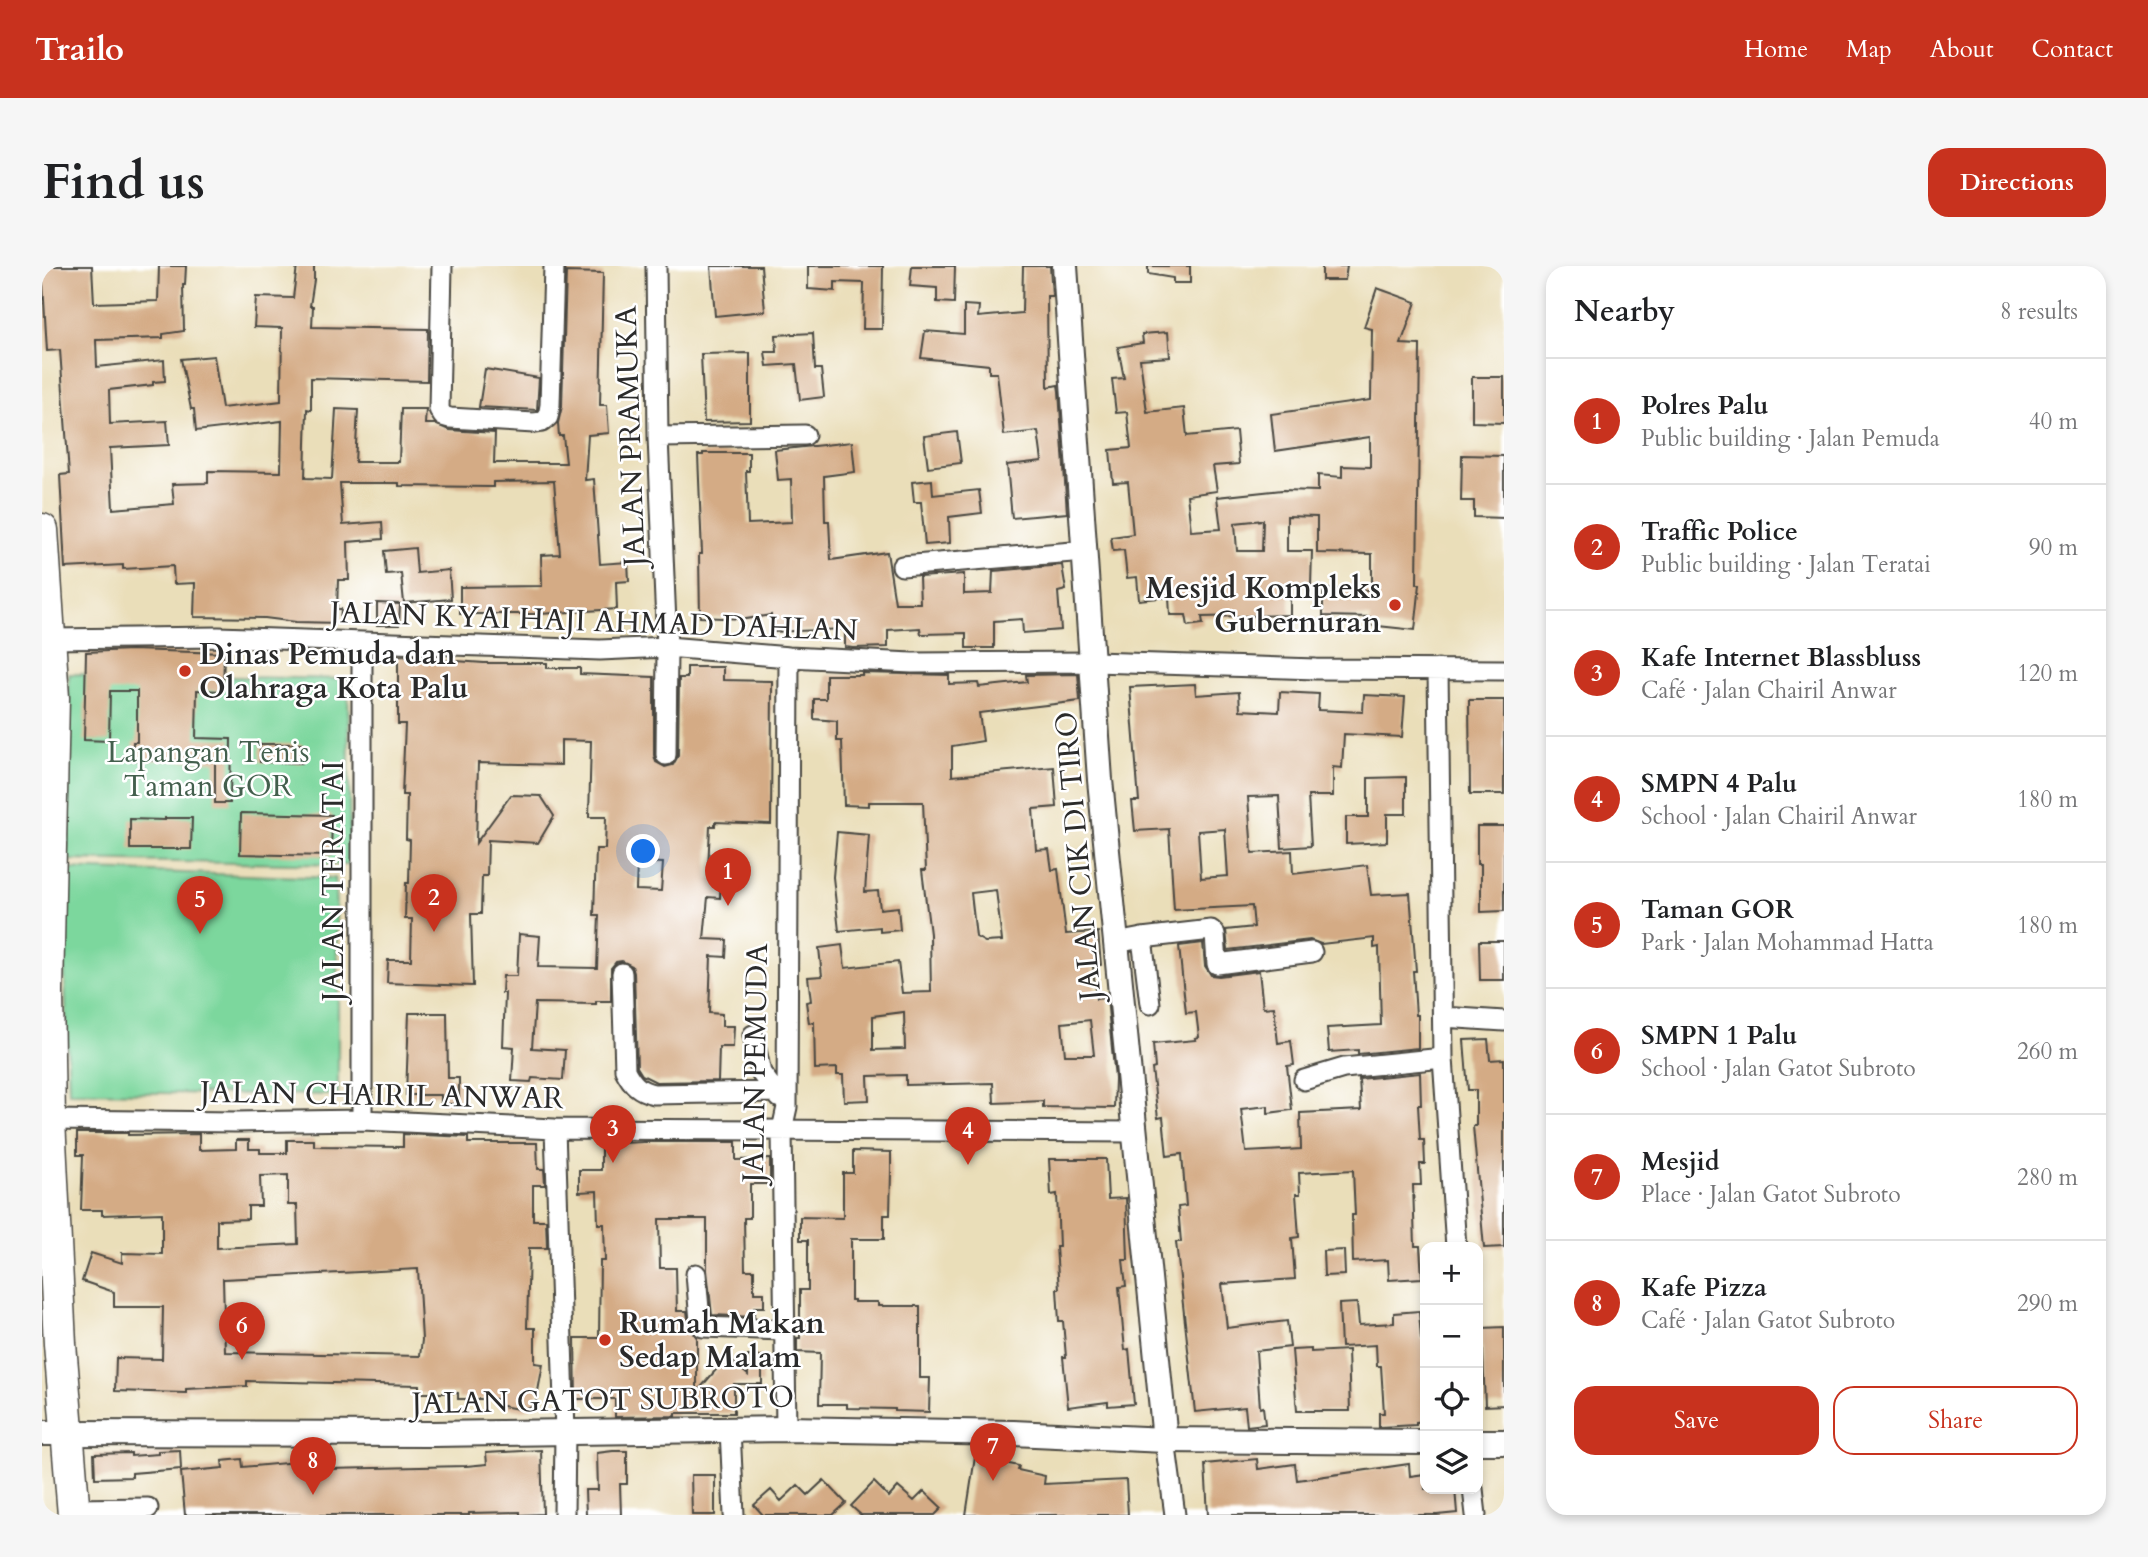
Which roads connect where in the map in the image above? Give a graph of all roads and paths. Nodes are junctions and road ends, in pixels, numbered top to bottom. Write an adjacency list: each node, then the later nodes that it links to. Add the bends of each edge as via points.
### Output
1 (442, 266): 2 (street, via 439,409 443,416 534,423 548,417 550,405)
2 (554, 266)
3 (656, 266): 6 (street, JALAN PRAMUKA)
4 (1065, 266): 8 (street, JALAN CIK DI TIRO)
5 (805, 435): 6 (street)
6 (658, 437): 12 (street, JALAN PRAMUKA)
7 (42, 530): 10 (main road)
8 (1084, 551): 9 (street); 14 (street, JALAN CIK DI TIRO)
9 (902, 566)
10 (50, 639): 11 (street, JALAN KYAI HAJI AHMAD DAHLAN, via 218,637); 18 (main road, via 53,698)
11 (362, 642): 12 (street, JALAN KYAI HAJI AHMAD DAHLAN, via 600,650); 31 (street, JALAN TERATAI)
12 (667, 647): 13 (street, JALAN KYAI HAJI AHMAD DAHLAN); 17 (street, JALAN PRAMUKA)
13 (789, 657): 14 (street, JALAN KYAI HAJI AHMAD DAHLAN, via 912,663); 29 (street, JALAN PEMUDA)
14 (1094, 662): 15 (street, JALAN KYAI HAJI AHMAD DAHLAN); 20 (street, JALAN CIK DI TIRO)
15 (1438, 668): 16 (street, JALAN KYAI HAJI AHMAD DAHLAN); 24 (street)
16 (1504, 670)
17 (666, 755)
18 (46, 877): 30 (main road)
19 (1142, 938): 20 (street); 21 (street, via 1211,930 1217,964); 23 (street)
20 (1116, 943): 34 (street, JALAN CIK DI TIRO)
21 (1312, 952)
22 (622, 973): 29 (street, via 625,1070 642,1092)
23 (1150, 1004)
24 (1443, 1017): 25 (street); 27 (street)
25 (1504, 1021)
26 (753, 1035): 29 (street, via 761,1073)
27 (1443, 1058): 28 (street, via 1344,1068); 35 (street)
28 (1304, 1080)
29 (781, 1099): 33 (street, JALAN PEMUDA)
30 (48, 1120): 31 (street, JALAN CHAIRIL ANWAR); 42 (main road)
31 (362, 1120): 32 (street, JALAN CHAIRIL ANWAR)
32 (555, 1129): 33 (street, JALAN CHAIRIL ANWAR); 41 (street)
33 (782, 1130): 34 (street, JALAN CHAIRIL ANWAR); 37 (street, JALAN PEMUDA)
34 (1134, 1132): 43 (street, JALAN CIK DI TIRO)
35 (1456, 1242)
36 (696, 1274): 37 (street, via 702,1327)
37 (783, 1330): 40 (street, JALAN PEMUDA)
38 (42, 1363): 42 (main road)
39 (730, 1429): 40 (street, JALAN GATOT SUBROTO); 41 (street, JALAN GATOT SUBROTO); 51 (street)
40 (786, 1429): 43 (street, JALAN GATOT SUBROTO)
41 (565, 1432): 42 (street, JALAN GATOT SUBROTO); 50 (street)
42 (51, 1433): 49 (main road)
43 (1165, 1440): 44 (street, JALAN GATOT SUBROTO); 52 (street)
44 (1420, 1442)
45 (1483, 1442): 46 (street)
46 (1504, 1442)
47 (1474, 1494): 53 (street)
48 (148, 1508): 49 (street)
49 (67, 1513)
50 (564, 1515)
51 (734, 1515)
52 (1175, 1515)
53 (1476, 1515)

